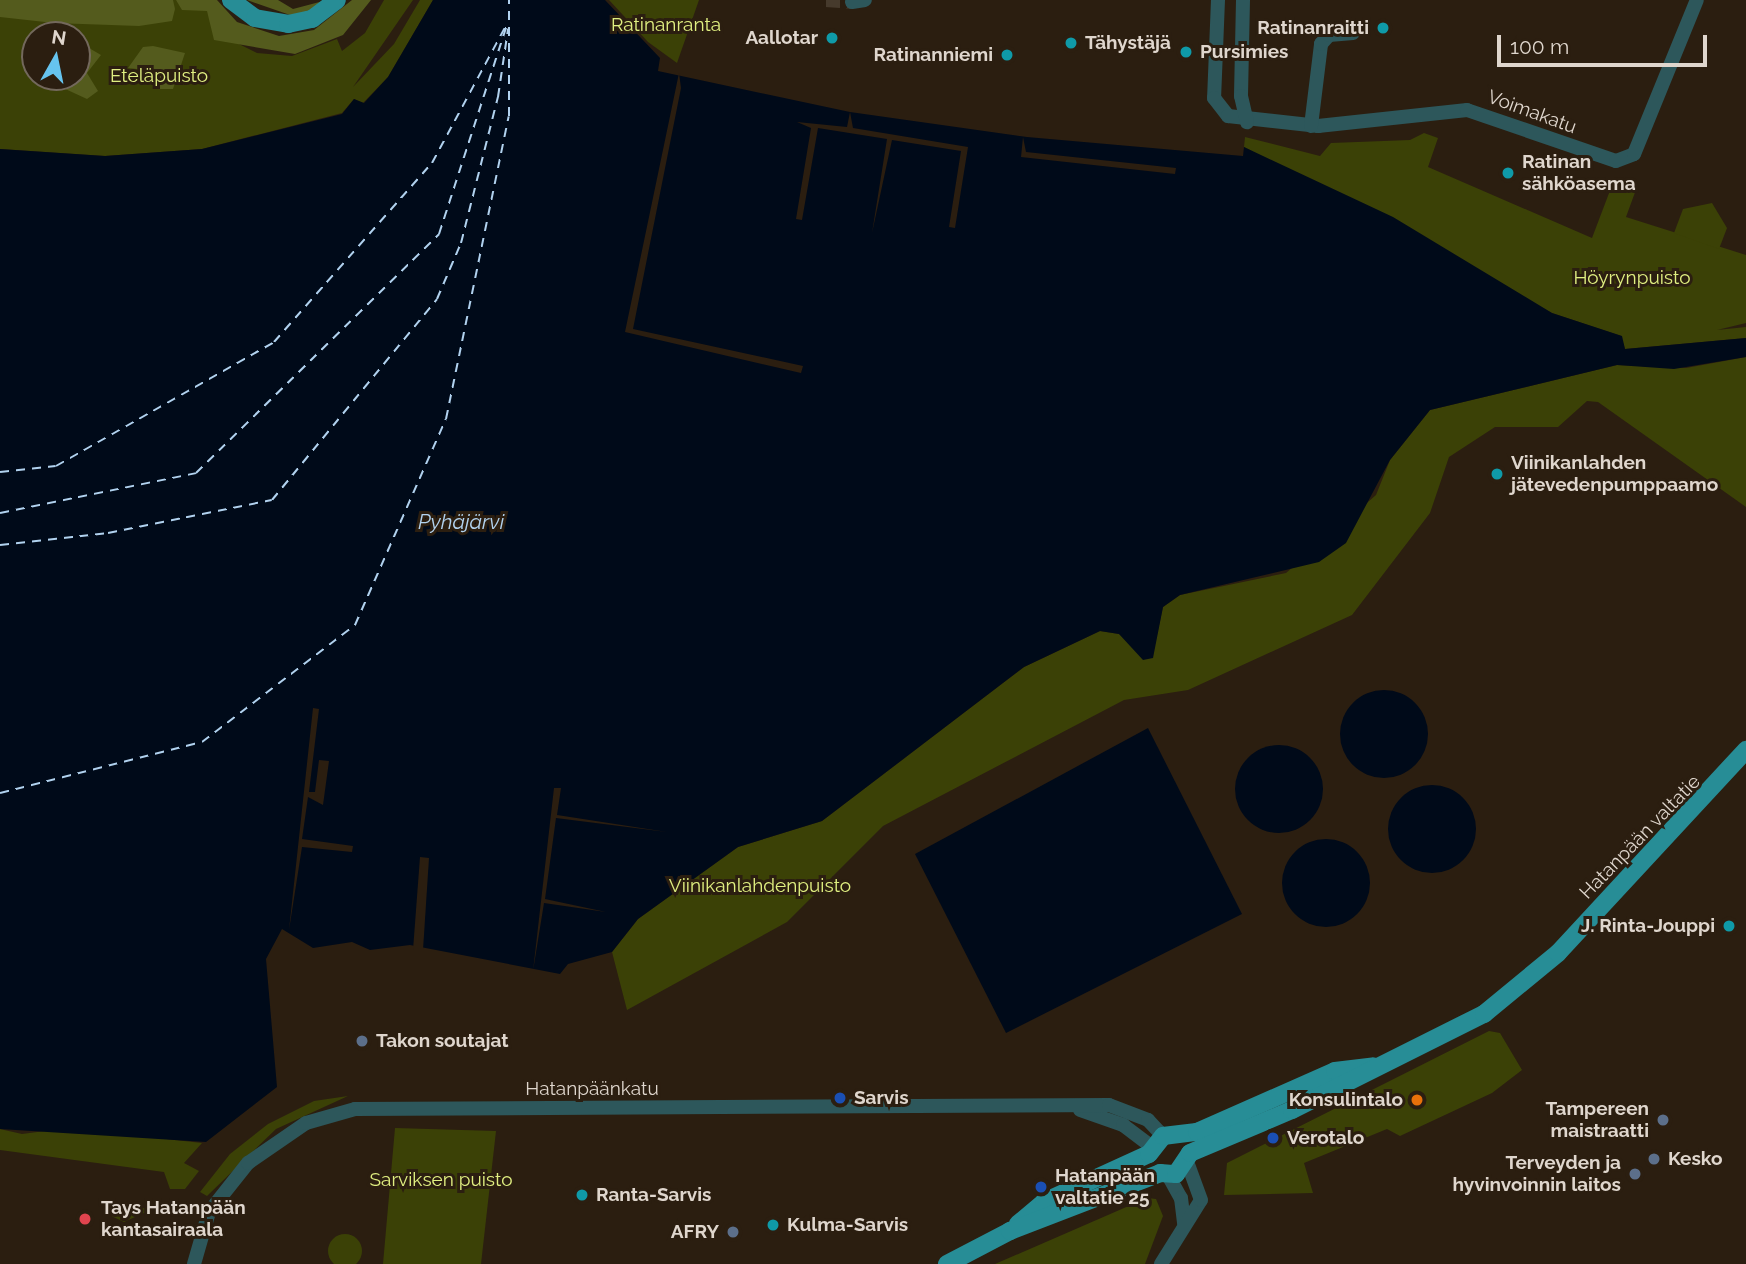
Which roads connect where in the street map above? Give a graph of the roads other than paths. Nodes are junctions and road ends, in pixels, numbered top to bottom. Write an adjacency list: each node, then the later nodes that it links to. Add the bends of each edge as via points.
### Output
1 (231, 0): 2 (main road, via 255,18 288,24 312,19)
2 (337, 0)
3 (1219, 0): 7 (street, Voimakatu, via 1214,98 1228,116)
4 (1243, 0): 7 (street, via 1241,96)
5 (1697, 0): 8 (street, Voimakatu, via 1645,130 1625,160 1606,160 1468,110)
6 (1353, 33): 8 (street, via 1328,35 1321,44)
7 (1247, 122): 8 (street, Voimakatu)
8 (1311, 125)
9 (1746, 750): 10 (main road, Hatanpään valtatie, via 1530,980 1484,1014)
10 (1388, 1064): 11 (main road, Hatanpään valtatie, via 1307,1081); 12 (main road, Hatanpään valtatie)
11 (1161, 1143): 12 (street); 13 (street); 15 (main road, Hatanpään valtatie, via 1044,1202); 16 (street, Hatanpäänkatu, via 1128,1109 342,1111 290,1131 237,1174 205,1220)
12 (1189, 1158): 13 (main road, Hatanpään valtatie); 14 (street, via 1201,1200)
13 (1164, 1174): 14 (street); 15 (main road, Hatanpään valtatie)
14 (1184, 1224): 18 (street)
15 (1010, 1231): 17 (main road, Hatanpään valtatie)
16 (194, 1264)
17 (947, 1264)
18 (1161, 1264)

